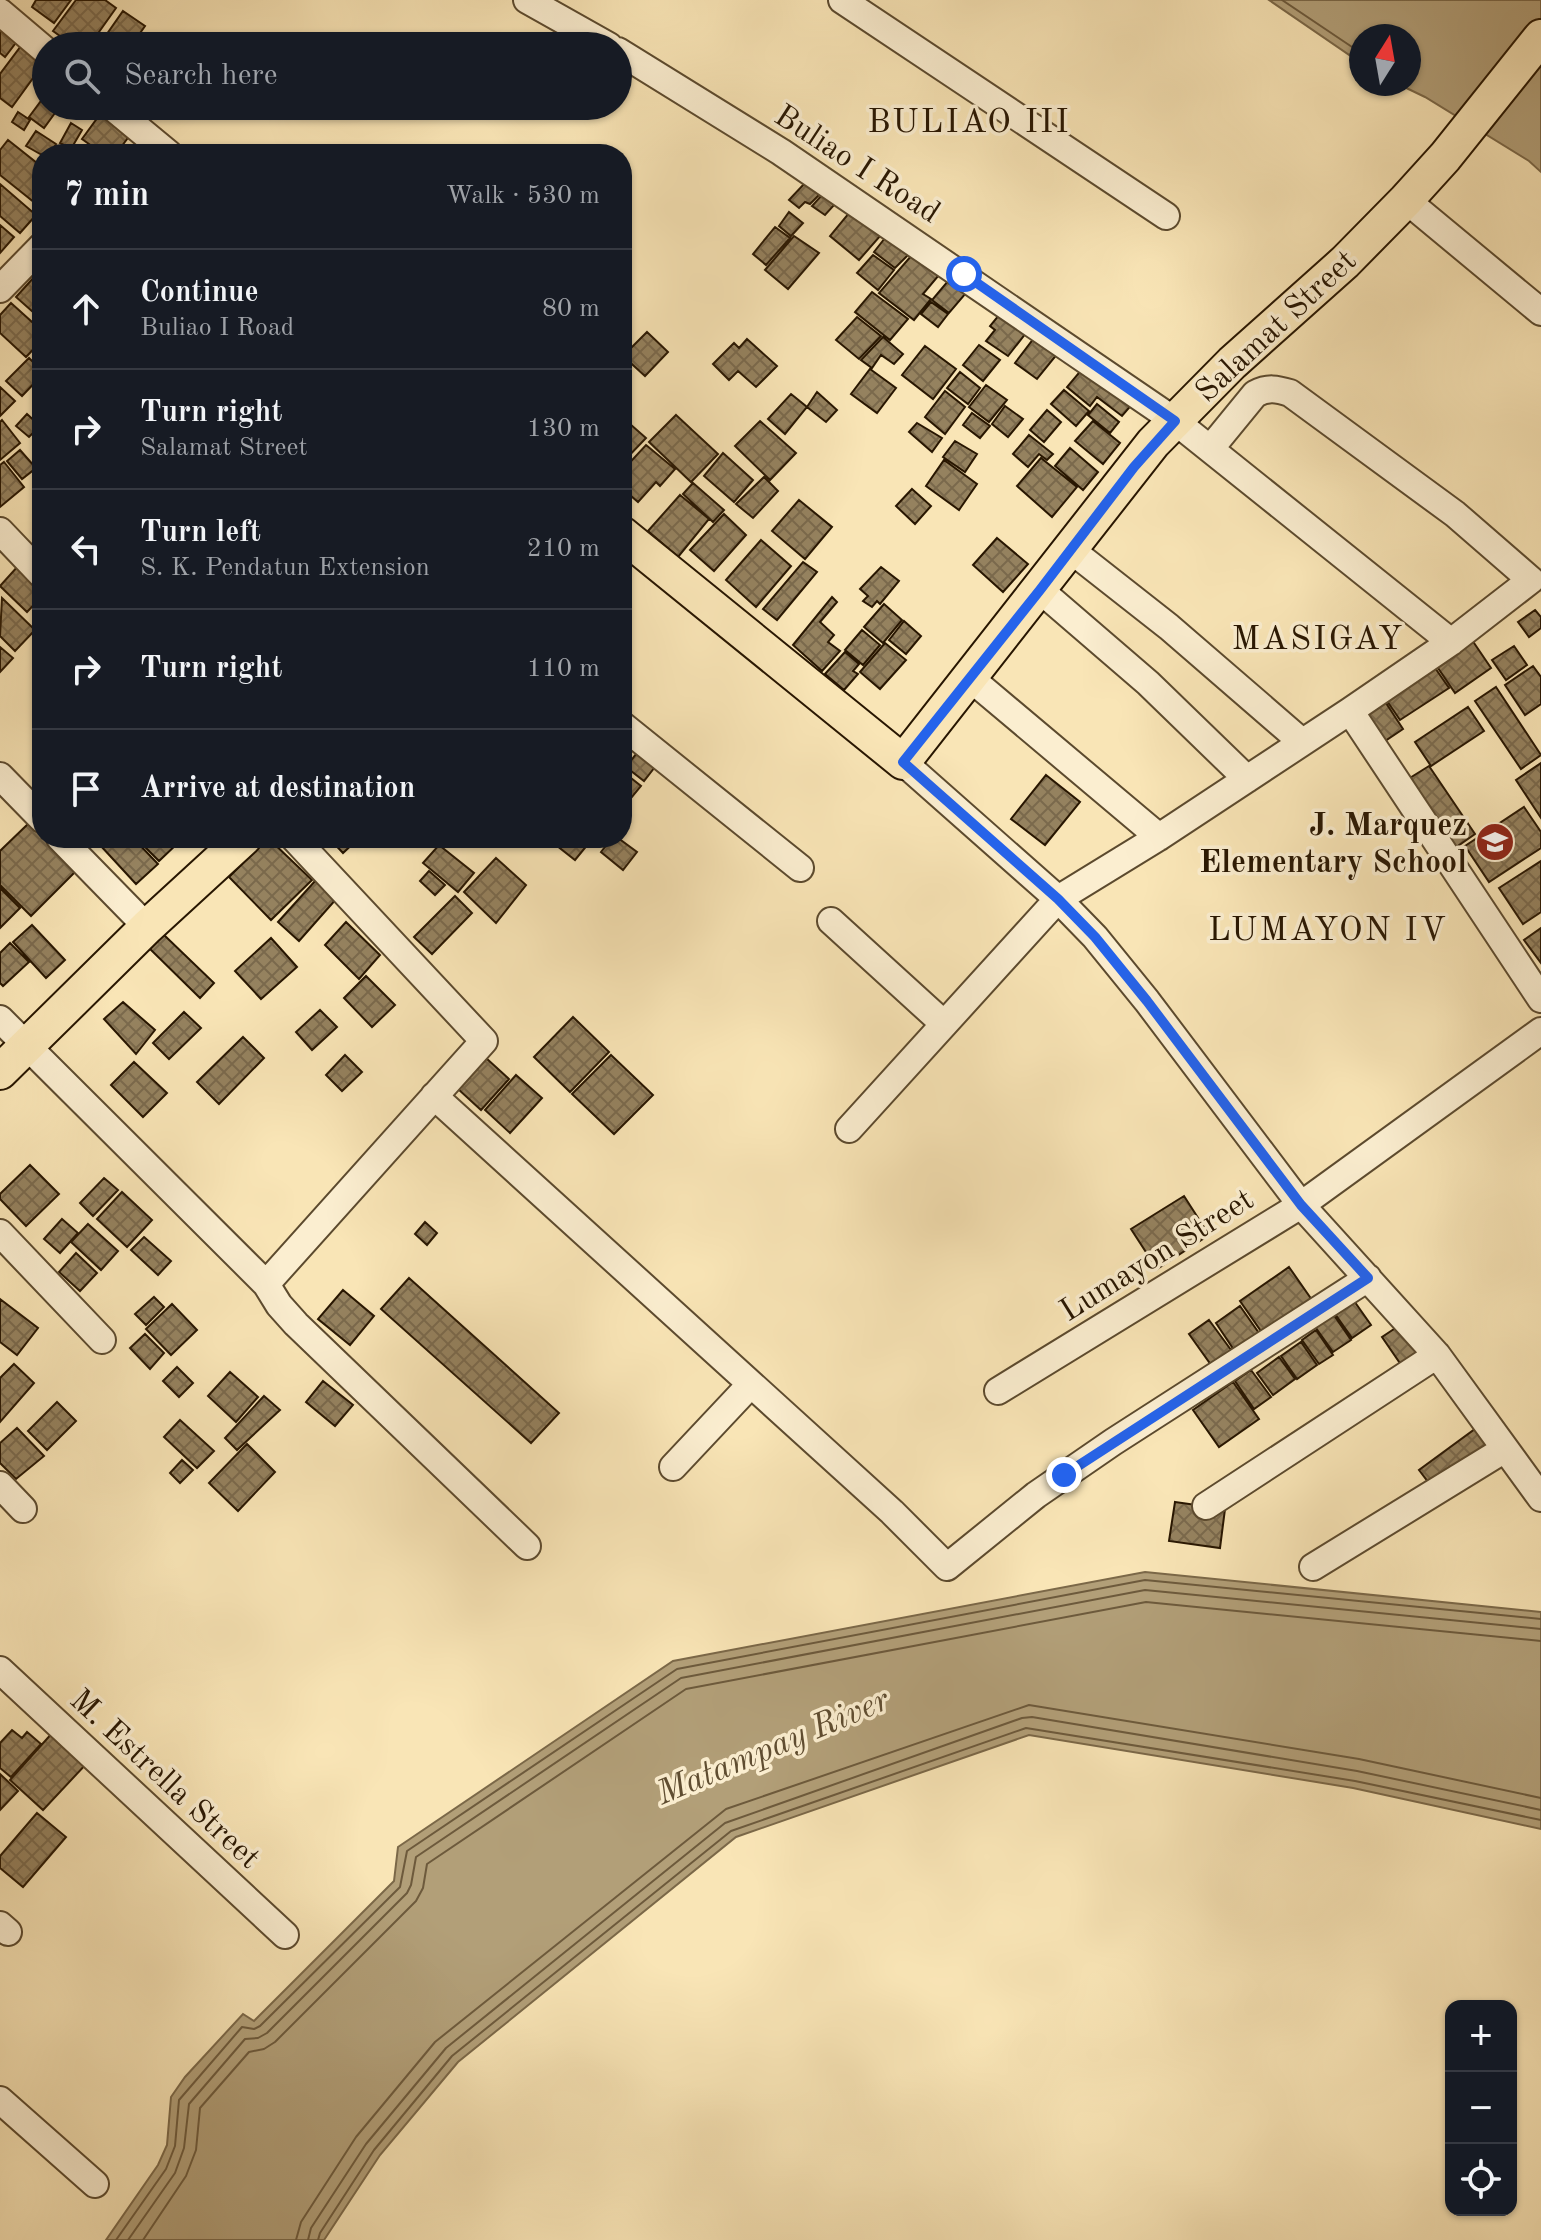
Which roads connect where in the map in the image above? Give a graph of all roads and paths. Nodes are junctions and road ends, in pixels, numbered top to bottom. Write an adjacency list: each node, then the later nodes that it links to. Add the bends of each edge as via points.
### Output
1 (527, 0): 4 (street)
2 (842, 0): 11 (street)
3 (0, 12): 6 (street)
4 (584, 32)
5 (1541, 37): 10 (main road, Salamat Street)
6 (32, 39)
7 (632, 60): 15 (street, Buliao I Road, via 794,160)
8 (124, 120): 9 (street)
9 (145, 144)
10 (1406, 200): 14 (street); 15 (main road, Salamat Street)
11 (1166, 216)
12 (32, 261): 13 (street)
13 (0, 289)
14 (1541, 312)
15 (1175, 421): 16 (street, Buliao I Road); 19 (main road, Salamat Street)
16 (1210, 449): 22 (street, Buliao I Road); 22 (street, via 1255,394 1277,389 1301,400 1455,514 1531,580)
17 (0, 531): 20 (street)
18 (632, 542): 27 (main road)
19 (1071, 550): 21 (main road, Salamat Street); 26 (street)
20 (32, 565)
21 (1040, 590): 23 (main road, Salamat Street); 29 (street, via 1148,683)
22 (1451, 642): 24 (street)
23 (970, 678): 27 (main road, Salamat Street); 31 (street)
24 (1350, 711): 26 (street); 39 (street)
25 (632, 733): 35 (street)
26 (1302, 742): 29 (street)
27 (903, 762): 36 (street)
28 (0, 776): 30 (street)
29 (1247, 779): 31 (street)
30 (32, 809)
31 (1159, 837): 36 (street)
32 (70, 848): 38 (street)
33 (233, 848): 38 (main road)
34 (303, 848): 45 (street, via 484,1041)
35 (800, 868)
36 (1058, 899): 41 (street); 47 (street, via 1147,1001)
37 (831, 921): 41 (street)
38 (147, 927): 43 (main road)
39 (1541, 999)
40 (0, 1019): 43 (street)
41 (943, 1023): 46 (street)
42 (1541, 1031): 47 (street, Lumayon Street)
43 (27, 1045): 44 (main road); 50 (street)
44 (0, 1072)
45 (434, 1096): 50 (street); 53 (street)
46 (849, 1129)
47 (1301, 1205): 49 (street); 54 (street, Lumayon Street)
48 (0, 1233): 51 (street)
49 (1368, 1278): 52 (street); 53 (street, via 1101,1450 947,1567)
50 (266, 1284): 61 (street, via 296,1324)
51 (102, 1340)
52 (1437, 1355): 55 (street); 59 (street)
53 (751, 1384): 56 (street)
54 (998, 1391)
55 (1505, 1449): 58 (street); 62 (street)
56 (673, 1467)
57 (0, 1485): 60 (street)
58 (1541, 1498)
59 (1206, 1506)
60 (23, 1509)
61 (527, 1546)
62 (1313, 1567)
63 (0, 1670): 64 (street, M. Estrella Street)
64 (285, 1935)
65 (0, 2100): 66 (street)
66 (95, 2184)

